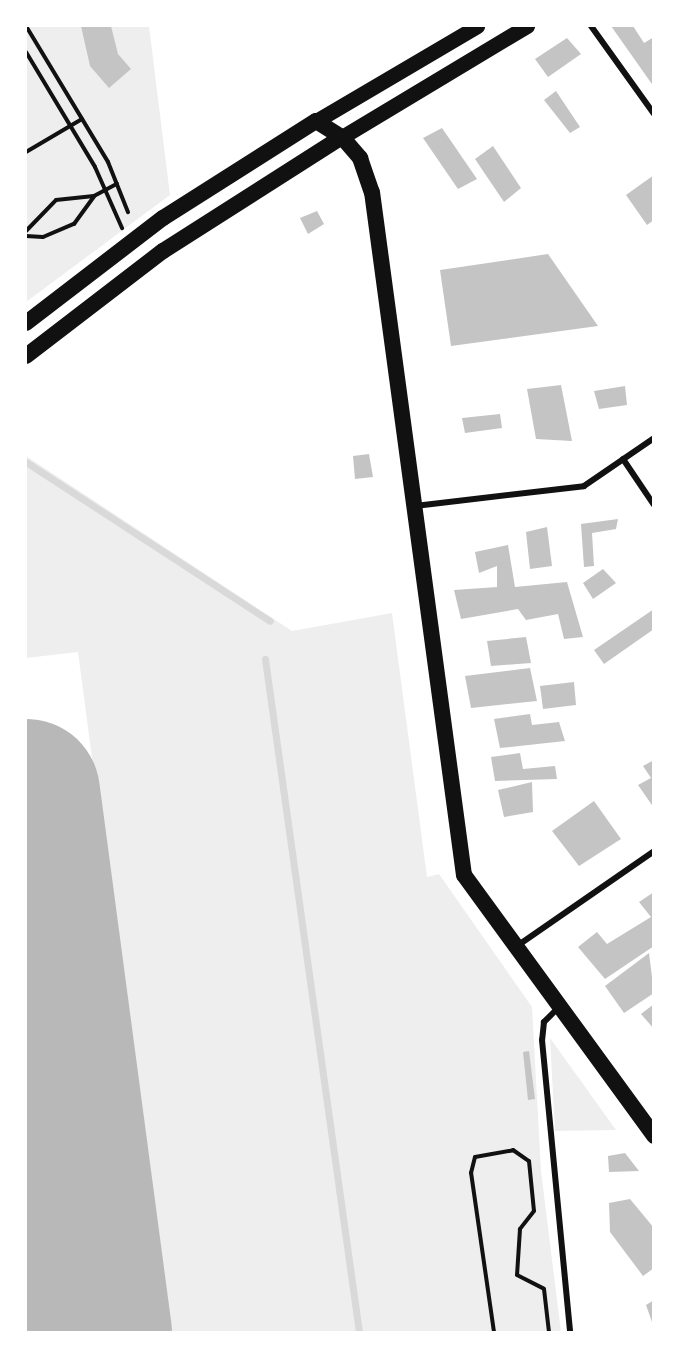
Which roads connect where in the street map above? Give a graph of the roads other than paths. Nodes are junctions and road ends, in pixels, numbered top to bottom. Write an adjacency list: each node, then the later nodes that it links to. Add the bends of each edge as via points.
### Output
1 (477, 26): 5 (main road)
2 (527, 26): 6 (main road)
3 (591, 26): 4 (street)
4 (654, 114)
5 (316, 121): 6 (highway); 7 (highway, via 163,218)
6 (342, 137): 8 (highway, via 162,251); 12 (highway, via 360,158 372,192)
7 (26, 323)
8 (26, 356)
9 (654, 438): 10 (street)
10 (622, 459): 11 (street); 12 (street, via 584,486)
11 (654, 505)
12 (411, 507): 14 (highway, via 455,839 464,875)
13 (654, 851): 14 (street)
14 (514, 948): 15 (highway)
15 (558, 1007): 16 (highway); 17 (street, via 544,1022 542,1040)
16 (654, 1136)
17 (570, 1332)

